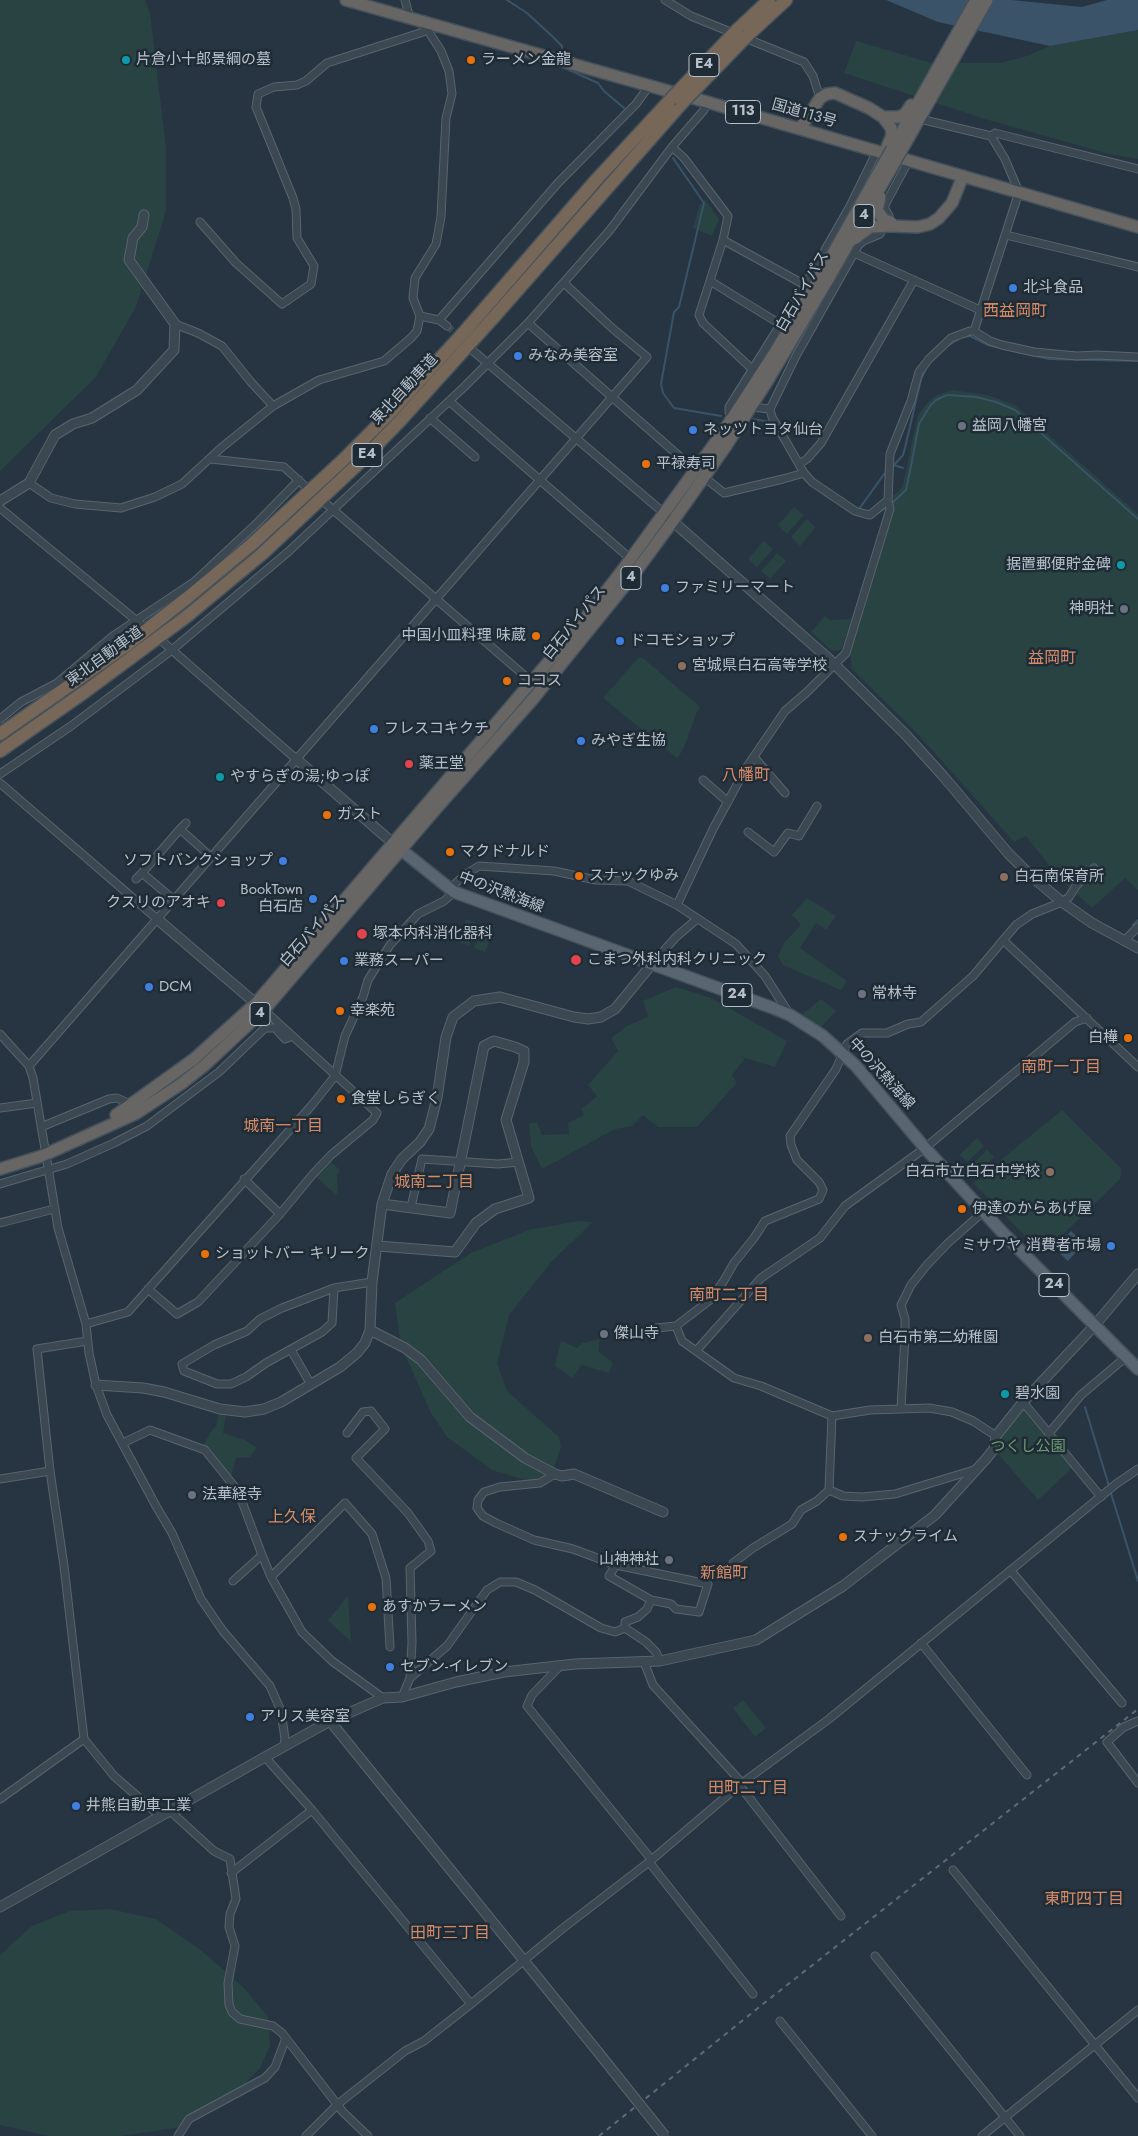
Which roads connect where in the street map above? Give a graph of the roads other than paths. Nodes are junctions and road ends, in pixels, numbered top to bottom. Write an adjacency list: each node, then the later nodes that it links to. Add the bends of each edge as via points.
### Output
1 (346, 0): 9 (highway, 国道113号 / 113)
2 (405, 0): 9 (street)
3 (665, 0): 12 (street, via 691,16 804,62 813,76)
4 (769, 0): 13 (highway, 東北自動車道 / E4, bridge)
5 (786, 0): 13 (highway, 東北自動車道 / E4, bridge)
6 (970, 0): 15 (highway)
7 (976, 0): 15 (highway, 白石バイパス / 4)
8 (987, 0): 15 (highway, 白石バイパス / 4)
9 (410, 19): 10 (highway, 国道113号 / 113)
10 (427, 22): 11 (highway, 国道113号 / 113); 28 (street, via 423,32 327,63 297,85 258,94 256,107 294,203 296,238 314,266 311,284 282,304 236,263); 41 (street, via 427,29 449,71 452,94 446,118 441,216 436,244 415,278 414,298)
11 (650, 86): 14 (highway, 国道113号 / 113); 42 (street, via 558,183)
12 (820, 98): 16 (highway, via 835,93); 18 (highway)
13 (676, 102): 84 (highway, 東北自動車道 / E4, via 597,178 393,410 342,461 251,545 187,598 130,643); 85 (highway, 東北自動車道 / E4, via 475,339 358,464 262,554 186,617)
14 (707, 102): 18 (highway, 国道113号 / 113); 20 (street)
15 (919, 103): 16 (highway, via 899,117); 17 (highway, 白石バイパス / 4); 21 (highway, 白石バイパス / 4)
16 (883, 117): 21 (highway, via 891,128)
17 (917, 123): 19 (street); 21 (highway, 白石バイパス)
18 (800, 129): 21 (highway, 国道113号 / 113)
19 (991, 136): 22 (street, via 994,133); 26 (street)
20 (672, 148): 32 (street, via 684,158 728,216); 38 (street, via 634,201)
21 (896, 152): 23 (street); 24 (highway, 国道113号 / 113); 25 (street); 29 (highway, bridge, via 876,210); 33 (highway, 白石バイパス / 4, bridge); 35 (highway, 白石バイパス / 4, bridge, via 871,176)
22 (1138, 169)
23 (866, 173): 25 (street); 39 (street)
24 (963, 176): 26 (highway, 国道113号 / 113); 29 (highway, via 952,203 939,218 924,225 905,227)
25 (896, 184): 33 (street, via 885,205 889,216 880,234)
26 (1019, 192): 30 (highway, 国道113号 / 113); 31 (street)
27 (144, 214): 44 (street, via 142,227 133,238 129,260)
28 (200, 222)
29 (891, 224): 33 (highway, bridge, via 870,227 858,235)
30 (1138, 227)
31 (1006, 235): 34 (street); 40 (street)
32 (723, 240): 37 (street); 39 (street)
33 (850, 250): 35 (highway, 白石バイパス / 4, bridge); 36 (street); 56 (street)
34 (1138, 267)
35 (823, 280): 55 (highway, 白石バイパス / 4); 57 (highway, 白石バイパス / 4)
36 (914, 280): 40 (street); 62 (street, via 821,443)
37 (710, 282): 45 (street); 51 (street, via 699,315 703,323)
38 (564, 283): 43 (street); 52 (street, via 647,357)
39 (805, 285): 45 (street)
40 (980, 310): 47 (street)
41 (420, 316): 42 (street); 54 (street, via 417,331 384,361 319,380)
42 (439, 320): 46 (street)
43 (528, 323): 50 (street); 52 (street)
44 (175, 324): 54 (street, via 222,346); 67 (street, via 174,350 156,371 137,390 55,436)
45 (780, 324): 51 (street)
46 (447, 326)
47 (974, 331): 49 (street, via 1002,345 1034,352); 71 (street, via 961,332 951,338 937,349 919,372 889,462)
48 (472, 350): 50 (street)
49 (1138, 357)
50 (489, 364): 53 (street); 59 (street)
51 (752, 369): 57 (street, via 729,407)
52 (612, 396): 59 (street); 63 (street)
53 (449, 401): 58 (street); 66 (street)
54 (273, 406): 61 (street, via 220,448)
55 (751, 407): 56 (street); 63 (highway, 白石バイパス / 4)
56 (770, 409): 62 (street)
57 (733, 416): 63 (highway, 白石バイパス / 4)
58 (430, 418): 60 (street); 73 (street)
59 (576, 437): 66 (street); 74 (street)
60 (475, 457)
61 (211, 459): 65 (street, via 284,467); 67 (street, via 182,484 121,508 75,504 51,498)
62 (800, 464): 64 (street)
63 (700, 474): 64 (street, via 724,493); 74 (highway, 白石バイパス / 4)
64 (801, 474): 71 (street, via 858,512 870,514)
65 (299, 480): 68 (street); 77 (street, via 194,582)
66 (539, 480): 75 (street); 76 (street)
67 (29, 482): 69 (street)
68 (307, 488)
69 (0, 501)
70 (323, 502): 73 (street)
71 (889, 503): 81 (street, via 846,653)
72 (0, 508): 77 (street)
73 (333, 510): 76 (street); 80 (street)
74 (669, 517): 81 (street); 82 (highway, 白石バイパス / 4, via 587,617)
75 (625, 554)
76 (435, 598): 82 (street); 87 (street)
77 (134, 620): 78 (street); 83 (street, via 57,683 21,702)
78 (143, 626)
79 (164, 644): 80 (street)
80 (172, 650): 87 (street); 88 (street, via 71,726)
81 (835, 665): 86 (street, via 785,711); 104 (street, via 906,735 1008,853)
82 (536, 686): 97 (highway, 白石バイパス / 4, via 422,808)
83 (0, 719)
84 (0, 734)
85 (0, 751)
86 (754, 757): 91 (street); 92 (street)
87 (295, 758): 97 (street); 98 (street)
88 (0, 774)
89 (704, 780): 92 (street)
90 (0, 783): 106 (street)
91 (785, 793)
92 (728, 802): 105 (street)
93 (817, 806): 96 (street, via 799,836 788,833 774,852)
94 (186, 823): 95 (street)
95 (180, 829): 98 (street); 100 (street)
96 (748, 832)
97 (398, 847): 102 (main road, 中の沢熱海線 / 24); 113 (highway, 白石バイパス / 4)
98 (210, 856): 103 (street)
99 (1094, 868): 104 (street)
100 (142, 872): 101 (street); 103 (street)
101 (136, 879)
102 (451, 890): 105 (street, via 479,866 554,871 596,880 628,882); 112 (main road, 中の沢熱海線 / 24); 121 (street, via 444,901 418,914 381,959 368,980 346,1036)
103 (173, 899): 106 (street)
104 (1062, 902): 109 (street, via 1032,914); 110 (street)
105 (677, 905): 107 (street)
106 (156, 918): 113 (street); 119 (street)
107 (697, 919): 112 (street); 114 (street, via 736,944 766,976)
108 (1138, 927): 110 (street)
109 (1003, 940): 115 (street); 118 (street, via 973,976 921,1022 888,1033 862,1034 847,1044)
110 (1124, 941): 111 (street)
111 (1138, 948)
112 (652, 964): 114 (main road, 中の沢熱海線 / 24); 136 (street, via 615,1009 601,1017 574,1017 500,997 474,1001 463,1008 453,1017 446,1037 429,1129 392,1174)
113 (260, 1007): 117 (street); 123 (highway, 白石バイパス / 4); 126 (highway, 白石バイパス / 4, via 218,1053 181,1084 136,1113)
114 (790, 1015): 118 (main road, 中の沢熱海線 / 24)
115 (1087, 1018): 120 (street); 127 (street, via 1075,1022)
116 (0, 1034): 119 (street)
117 (292, 1036): 121 (street); 133 (street, via 285,1040 275,1028 264,1028 219,1072 147,1126)
118 (843, 1053): 127 (main road, 中の沢熱海線 / 24); 149 (street, via 825,1087 790,1136 790,1145 797,1160 820,1182 819,1199 765,1221 710,1300)
119 (29, 1066): 122 (street)
120 (1138, 1067)
121 (335, 1076): 134 (street); 140 (street, via 377,1113 331,1155)
122 (37, 1103): 124 (street); 125 (street)
123 (133, 1105): 125 (street, via 117,1098); 126 (highway, 白石バイパス / 4)
124 (0, 1108)
125 (41, 1127): 128 (street)
126 (83, 1136): 132 (highway, 白石バイパス / 4, via 42,1156)
127 (925, 1148): 139 (main road, 中の沢熱海線 / 24); 154 (street, via 845,1206 820,1238 761,1278)
128 (45, 1149)
129 (46, 1160): 133 (street)
130 (459, 1162): 131 (street); 131 (street, via 484,1046 494,1041 524,1051 524,1062 506,1120); 137 (street, via 422,1159); 137 (street, via 450,1213)
131 (519, 1162): 142 (street, via 529,1198 495,1208 476,1223 455,1252)
132 (0, 1169)
133 (48, 1170): 135 (street); 138 (street)
134 (244, 1179): 140 (street); 146 (street)
135 (0, 1184)
136 (382, 1204): 137 (street); 142 (street)
137 (411, 1207)
138 (54, 1209): 141 (street); 147 (street)
139 (983, 1212): 148 (main road, 中の沢熱海線 / 24); 160 (street, via 926,1266 911,1285 901,1306 905,1335)
140 (280, 1214): 146 (street, via 198,1302 177,1314)
141 (0, 1223)
142 (378, 1246): 144 (street)
143 (1138, 1274): 148 (street)
144 (372, 1282): 145 (street); 151 (street)
145 (334, 1288): 153 (street, via 332,1323); 153 (street, via 282,1308 260,1319 247,1331 182,1364 184,1371 217,1384 231,1384)
146 (148, 1289): 147 (street, via 128,1312)
147 (86, 1324): 152 (street)
148 (1095, 1325): 155 (main road, 中の沢熱海線 / 24); 159 (street)
149 (676, 1326): 150 (street); 154 (street, via 682,1341)
150 (656, 1328)
151 (370, 1330): 157 (street, via 357,1353 340,1368); 169 (street, via 421,1360 470,1417 525,1458)
152 (87, 1341): 158 (street); 168 (street, via 37,1349)
153 (291, 1350): 157 (street)
154 (696, 1351): 161 (street, via 734,1378)
155 (1126, 1357): 156 (main road, 中の沢熱海線 / 24); 162 (street, via 1080,1394)
156 (1138, 1369)
157 (310, 1383): 158 (street, via 281,1402 244,1412 220,1409 143,1388)
158 (96, 1385): 165 (street)
159 (1023, 1402): 162 (street); 164 (street)
160 (901, 1408): 161 (street); 164 (street, via 952,1412)
161 (832, 1416): 171 (street)
162 (1050, 1432): 172 (street)
163 (347, 1433): 187 (street, via 363,1412 370,1412 385,1429 356,1458 408,1513 428,1541 431,1551 410,1568)
164 (996, 1436): 166 (street, via 994,1449)
165 (123, 1444): 174 (street, via 150,1430 205,1450 238,1491); 194 (street, via 172,1533 200,1599 270,1686 281,1711)
166 (978, 1468): 171 (street, via 895,1494 843,1496); 184 (street, via 935,1515 848,1582 801,1613 756,1640)
167 (1138, 1469): 172 (street)
168 (50, 1471): 170 (street); 193 (street)
169 (555, 1474): 173 (street, via 574,1474); 175 (street, via 540,1483 484,1492 477,1508 483,1516 519,1535)
170 (0, 1479)
171 (830, 1490): 176 (street, via 801,1510 792,1524 733,1563)
172 (1104, 1495): 177 (street)
173 (663, 1512)
174 (262, 1555): 178 (street); 179 (street)
175 (616, 1564): 180 (street, via 610,1576); 180 (street, via 708,1584 699,1612 676,1609 671,1604)
176 (737, 1566)
177 (1011, 1570): 182 (street); 190 (street)
178 (271, 1578): 183 (street, via 345,1503 372,1534 386,1578); 189 (street, via 312,1644)
179 (233, 1581)
180 (651, 1600): 181 (street, via 638,1617 625,1622)
181 (625, 1628): 184 (street, via 646,1642); 187 (street, via 615,1632 602,1628 535,1590 516,1582 500,1582 487,1590 447,1646)
182 (921, 1643): 196 (street); 197 (street, via 829,1719)
183 (390, 1647)
184 (660, 1661): 185 (street)
185 (644, 1662): 186 (street); 197 (street, via 653,1685)
186 (559, 1667): 188 (street, via 504,1672); 203 (street, via 527,1706)
187 (410, 1678): 188 (street)
188 (402, 1697): 189 (street)
189 (383, 1698): 192 (street)
190 (1122, 1703)
191 (1138, 1721): 198 (street, via 1124,1727 1107,1742)
192 (330, 1722): 194 (street); 209 (street)
193 (84, 1739): 199 (street); 202 (street, via 114,1776)
194 (284, 1746): 195 (street)
195 (265, 1756): 200 (street); 201 (street)
196 (1027, 1775)
197 (741, 1784): 203 (street); 207 (street)
198 (1138, 1784)
199 (0, 1799)
200 (312, 1810): 205 (street); 211 (street)
201 (170, 1811): 202 (street); 205 (street, via 214,1851 230,1859)
202 (160, 1816): 206 (street)
203 (650, 1861): 209 (street); 210 (street)
204 (953, 1870): 215 (street)
205 (231, 1873): 214 (street, via 236,1899 230,1914 235,1946 228,1983 229,2005 240,2019 273,2026)
206 (0, 1907)
207 (841, 1916)
208 (875, 1956): 218 (street)
209 (523, 1962): 211 (street); 222 (street, bridge)
210 (753, 1994)
211 (471, 2004): 217 (street)
212 (1138, 2010): 215 (street)
213 (780, 2021): 223 (street)
214 (286, 2038): 217 (street); 219 (street, via 275,2067 265,2078 189,2119)
215 (1093, 2044): 216 (street); 218 (street)
216 (1138, 2098)
217 (338, 2104): 220 (street); 221 (street)
218 (1005, 2117): 224 (street); 225 (street)
219 (178, 2136)
220 (306, 2136)
221 (368, 2136)
222 (665, 2136)
223 (872, 2136)
224 (982, 2136)
225 (1020, 2136)

